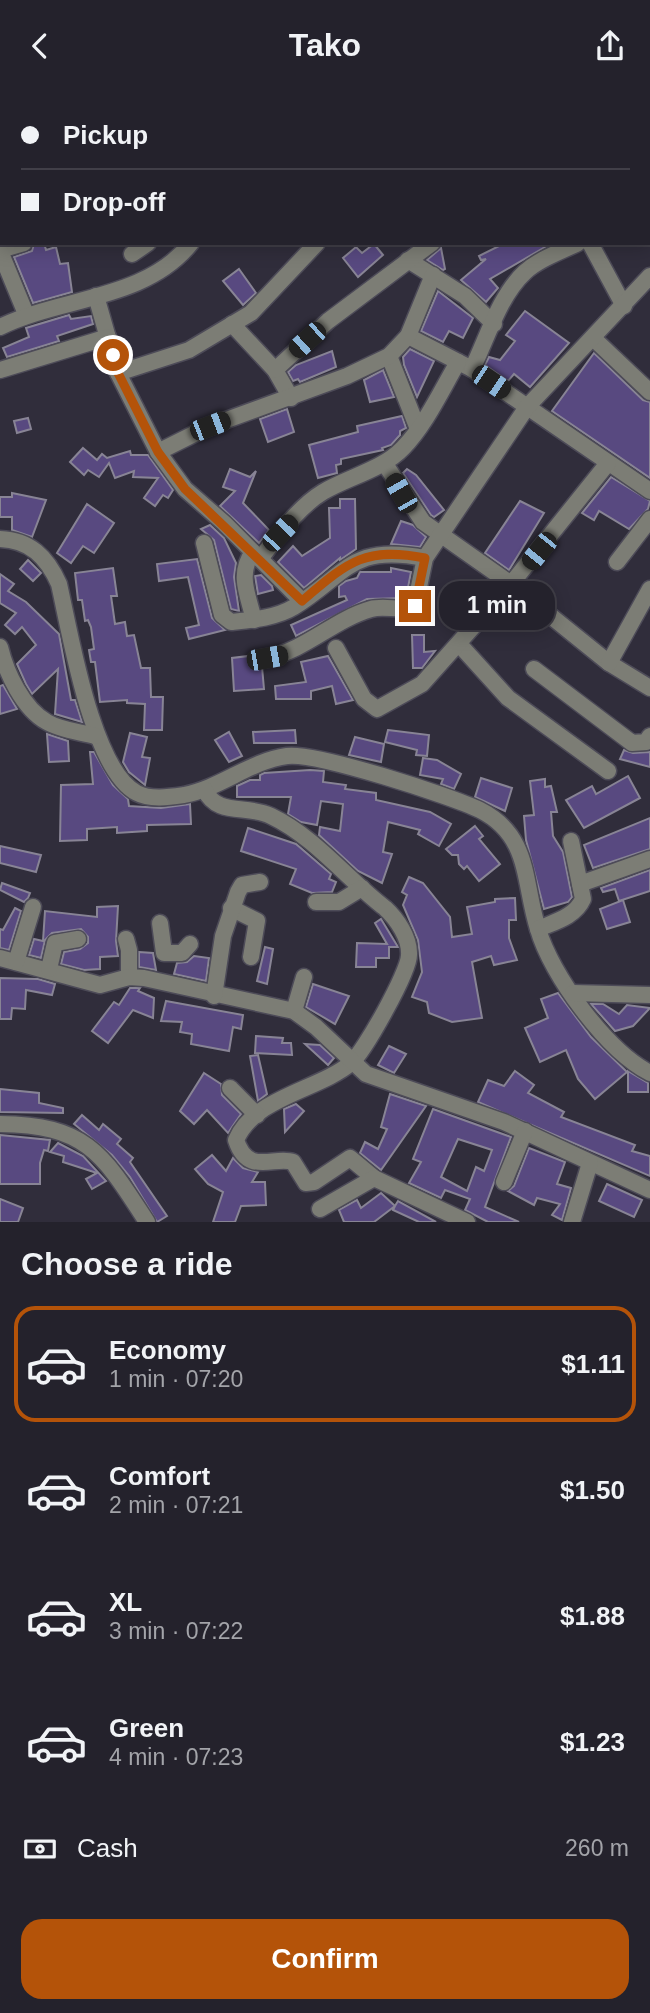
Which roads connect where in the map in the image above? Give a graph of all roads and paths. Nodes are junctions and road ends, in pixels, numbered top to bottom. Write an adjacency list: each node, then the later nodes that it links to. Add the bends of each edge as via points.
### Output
1 (18, 245): 8 (street)
2 (145, 245): 9 (street)
3 (189, 245): 13 (street, via 150,277)
4 (315, 245): 16 (street, via 251,313)
5 (429, 245): 10 (street)
6 (574, 245): 17 (street, via 524,273 512,287)
7 (591, 245): 14 (street)
8 (0, 251): 15 (street)
9 (132, 254)
10 (408, 260): 11 (street); 25 (street, via 328,321)
11 (433, 275): 17 (street); 19 (street)
12 (648, 284): 14 (street)
13 (96, 296): 15 (street); 20 (street)
14 (624, 306): 21 (street)
15 (26, 314): 18 (street)
16 (232, 324): 25 (street); 26 (street, via 189,350)
17 (495, 324): 23 (street)
18 (0, 327)
19 (408, 336): 22 (street); 23 (street)
20 (108, 337): 24 (street); 26 (street)
21 (593, 338): 27 (street); 29 (street)
22 (389, 356): 28 (street); 30 (street)
23 (465, 366): 29 (street); 30 (street)
24 (0, 370)
25 (275, 370): 28 (street)
26 (118, 373): 31 (street)
27 (650, 392)
28 (291, 398): 31 (street, via 210,426)
29 (527, 407): 32 (street); 36 (street)
30 (418, 429): 33 (street)
31 (158, 452): 39 (street, via 185,489)
32 (608, 463): 34 (street); 42 (street)
33 (385, 464): 36 (street, via 411,507); 39 (street, via 319,494)
34 (650, 491)
35 (650, 519): 41 (street)
36 (440, 534): 40 (street); 42 (street)
37 (0, 539): 53 (street, via 21,542 51,566)
38 (204, 543): 45 (street, via 222,615 230,622)
39 (256, 556): 44 (street); 45 (street, via 243,568)
40 (425, 558): 44 (street, via 379,552 337,572); 49 (street, via 412,608 361,613 303,646)
41 (617, 562)
42 (511, 585): 46 (street); 50 (street)
43 (650, 589): 50 (street)
44 (302, 601): 45 (street)
45 (254, 620)
46 (459, 644): 48 (street, via 422,684 377,709 364,699); 55 (street, via 508,698)
47 (0, 647): 53 (street, via 26,703 47,723)
48 (336, 648)
49 (267, 658)
50 (609, 663): 52 (street)
51 (534, 669): 54 (street, via 632,743 646,742)
52 (648, 683)
53 (95, 736): 56 (street, via 124,782 137,793 156,798)
54 (650, 736)
55 (608, 771)
56 (205, 790): 61 (street, via 217,806 260,811 282,822); 66 (street, via 267,760 305,755 464,803 482,811 513,837 521,850)
57 (571, 841): 60 (street)
58 (650, 859): 60 (street)
59 (260, 882): 64 (street, via 242,885)
60 (580, 884): 66 (street, via 580,907)
61 (362, 888): 62 (street, via 339,902); 81 (street, via 395,918 409,954 395,993)
62 (316, 902)
63 (33, 907): 72 (street)
64 (231, 908): 71 (street, via 257,921); 79 (street)
65 (160, 923): 70 (street, via 164,953)
66 (538, 929): 77 (street, via 552,963)
67 (78, 939): 73 (street, via 55,943)
68 (126, 939): 74 (street)
69 (190, 944): 70 (street)
70 (174, 954): 76 (street)
71 (251, 957)
72 (8, 960): 73 (street)
73 (49, 969): 74 (street, via 100,985)
74 (129, 977): 76 (street)
75 (304, 977): 80 (street)
76 (169, 985): 79 (street)
77 (573, 993): 78 (street); 82 (street, via 611,1043)
78 (650, 995)
79 (214, 996): 80 (street)
80 (294, 1011): 81 (street)
81 (352, 1063): 84 (street); 86 (street, via 366,1074)
82 (650, 1073)
83 (230, 1088): 84 (street)
84 (257, 1115): 88 (street, via 236,1140 250,1158 266,1164 289,1160 309,1183 353,1159)
85 (0, 1124): 92 (street, via 58,1129 92,1148 117,1173)
86 (525, 1131): 87 (street); 89 (street)
87 (590, 1163): 90 (street); 94 (street)
88 (374, 1178): 91 (street); 93 (street)
89 (504, 1182)
90 (650, 1190)
91 (320, 1209)
92 (146, 1222)
93 (467, 1222)
94 (572, 1222)

